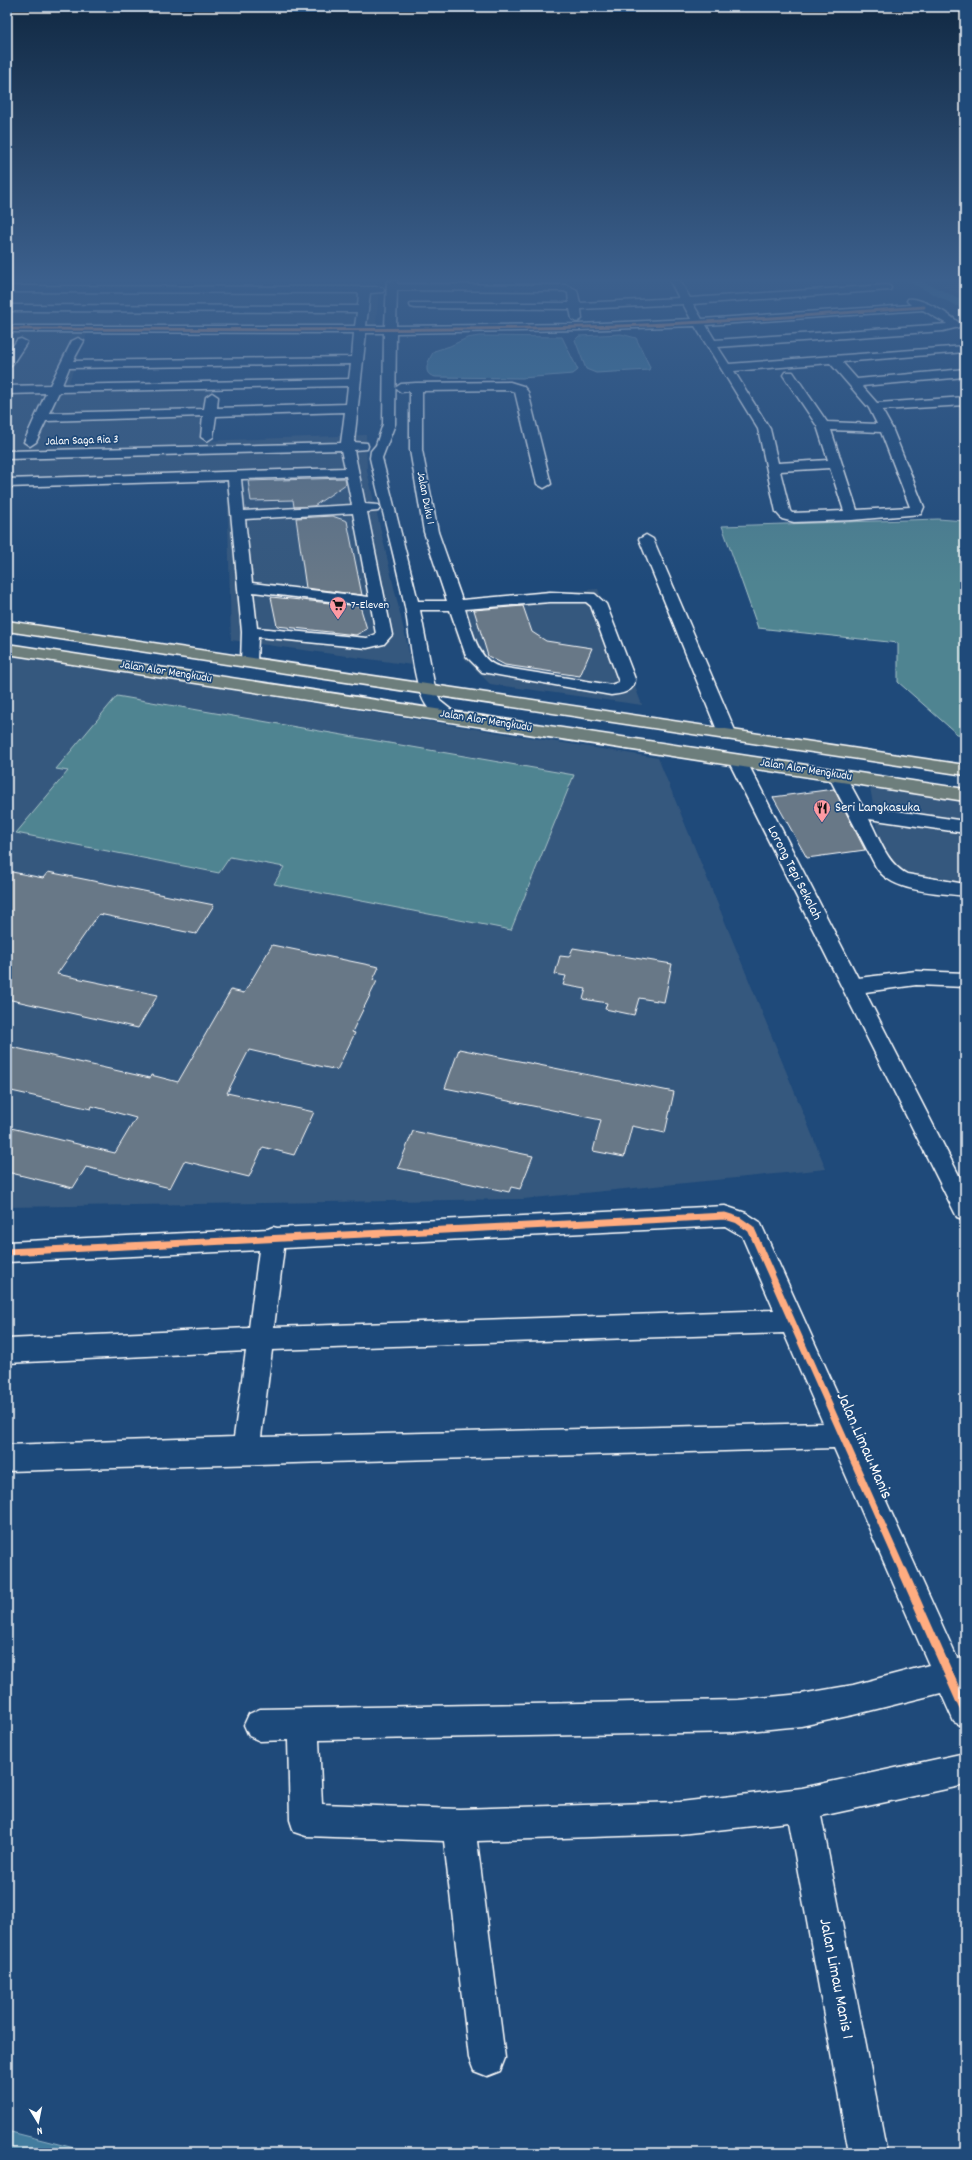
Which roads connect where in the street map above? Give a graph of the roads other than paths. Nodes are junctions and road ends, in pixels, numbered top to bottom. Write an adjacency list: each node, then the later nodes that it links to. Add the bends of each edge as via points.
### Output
1 (57, 382): 13 (street)
2 (215, 382): 9 (street)
3 (354, 382): 9 (street); 16 (street)
4 (388, 382): 10 (street)
5 (735, 382): 33 (street, via 764,429)
6 (794, 382): 19 (street)
7 (875, 382): 8 (street)
8 (855, 384): 15 (street)
9 (214, 386): 13 (street); 17 (street)
10 (388, 388): 11 (street); 29 (street, via 389,424)
11 (416, 388): 38 (street, via 510,386 519,389 522,392); 46 (street, Jalan Duku 1, via 416,450 420,482 431,532)
12 (7, 390): 13 (street)
13 (53, 390): 18 (street)
14 (965, 401): 15 (street)
15 (874, 407): 20 (street)
16 (351, 408): 17 (street); 26 (street)
17 (210, 411): 18 (street); 24 (street)
18 (42, 417): 27 (street)
19 (823, 426): 20 (street); 32 (street)
20 (886, 428): 42 (street, via 917,507 912,512)
21 (333, 434): 26 (street)
22 (223, 436): 24 (street)
23 (192, 437): 24 (street)
24 (207, 437)
25 (138, 439): 27 (street, Jalan Saga Ria 3)
26 (348, 440): 29 (street); 30 (street); 34 (street)
27 (30, 442): 28 (street, Jalan Saga Ria 3)
28 (7, 443)
29 (382, 446): 39 (street, via 377,451 376,458)
30 (174, 451): 31 (street); 36 (street)
31 (7, 455)
32 (835, 464): 33 (street); 42 (street)
33 (772, 467): 42 (street, via 783,512 787,516)
34 (351, 472): 35 (street); 40 (street)
35 (234, 476): 36 (street); 41 (street)
36 (170, 478): 37 (street)
37 (7, 483)
38 (544, 484)
39 (387, 508): 40 (street); 47 (street)
40 (359, 509): 41 (street); 45 (street)
41 (238, 515): 44 (street)
42 (852, 516)
43 (646, 539): 54 (street)
44 (245, 587): 45 (street); 49 (street)
45 (377, 602): 49 (street, via 384,635 367,643)
46 (456, 605): 46 (street, Jalan Duku 1, via 550,597 590,597 598,604 627,684 620,689 611,690 488,669 474,656); 47 (street)
47 (412, 606): 52 (street)
48 (7, 626): 51 (main road, Jalan Alor Mengkudu)
49 (250, 632): 51 (street)
50 (7, 649): 53 (main road, Jalan Alor Mengkudu)
51 (249, 662): 52 (main road, Jalan Alor Mengkudu)
52 (427, 688): 53 (street, via 433,704); 54 (main road, Jalan Alor Mengkudu)
53 (451, 716): 55 (main road, Jalan Alor Mengkudu)
54 (728, 735): 56 (main road, Jalan Alor Mengkudu)
55 (737, 760): 57 (main road, Jalan Alor Mengkudu); 63 (street, Lorong Tepi Sekolah)
56 (965, 770)
57 (837, 775): 58 (main road, Jalan Alor Mengkudu); 59 (street)
58 (965, 795)
59 (856, 810): 60 (street); 61 (street, via 893,876 902,880)
60 (965, 827)
61 (965, 890)
62 (965, 980): 63 (street, via 916,978)
63 (851, 986): 64 (street, Lorong Tepi Sekolah)
64 (965, 1210)
65 (273, 1237): 66 (street); 67 (street, Jalan Limau Manis, via 725,1216 738,1220 751,1229); 68 (street)
66 (7, 1252)
67 (792, 1321): 68 (street); 70 (street, Jalan Limau Manis)
68 (260, 1339): 69 (street); 71 (street)
69 (7, 1351)
70 (842, 1435): 71 (street); 73 (street, Jalan Limau Manis)
71 (246, 1450): 72 (street)
72 (7, 1458)
73 (958, 1673): 74 (street, Jalan Limau Manis); 76 (street, via 816,1708 738,1716)
74 (965, 1711)
75 (260, 1725): 76 (street)
76 (303, 1725): 79 (street, via 306,1820)
77 (965, 1769): 78 (street)
78 (802, 1804): 79 (street, via 680,1818); 81 (street, Jalan Limau Manis 1)
79 (459, 1825): 80 (street)
80 (487, 2058)
81 (868, 2153)

